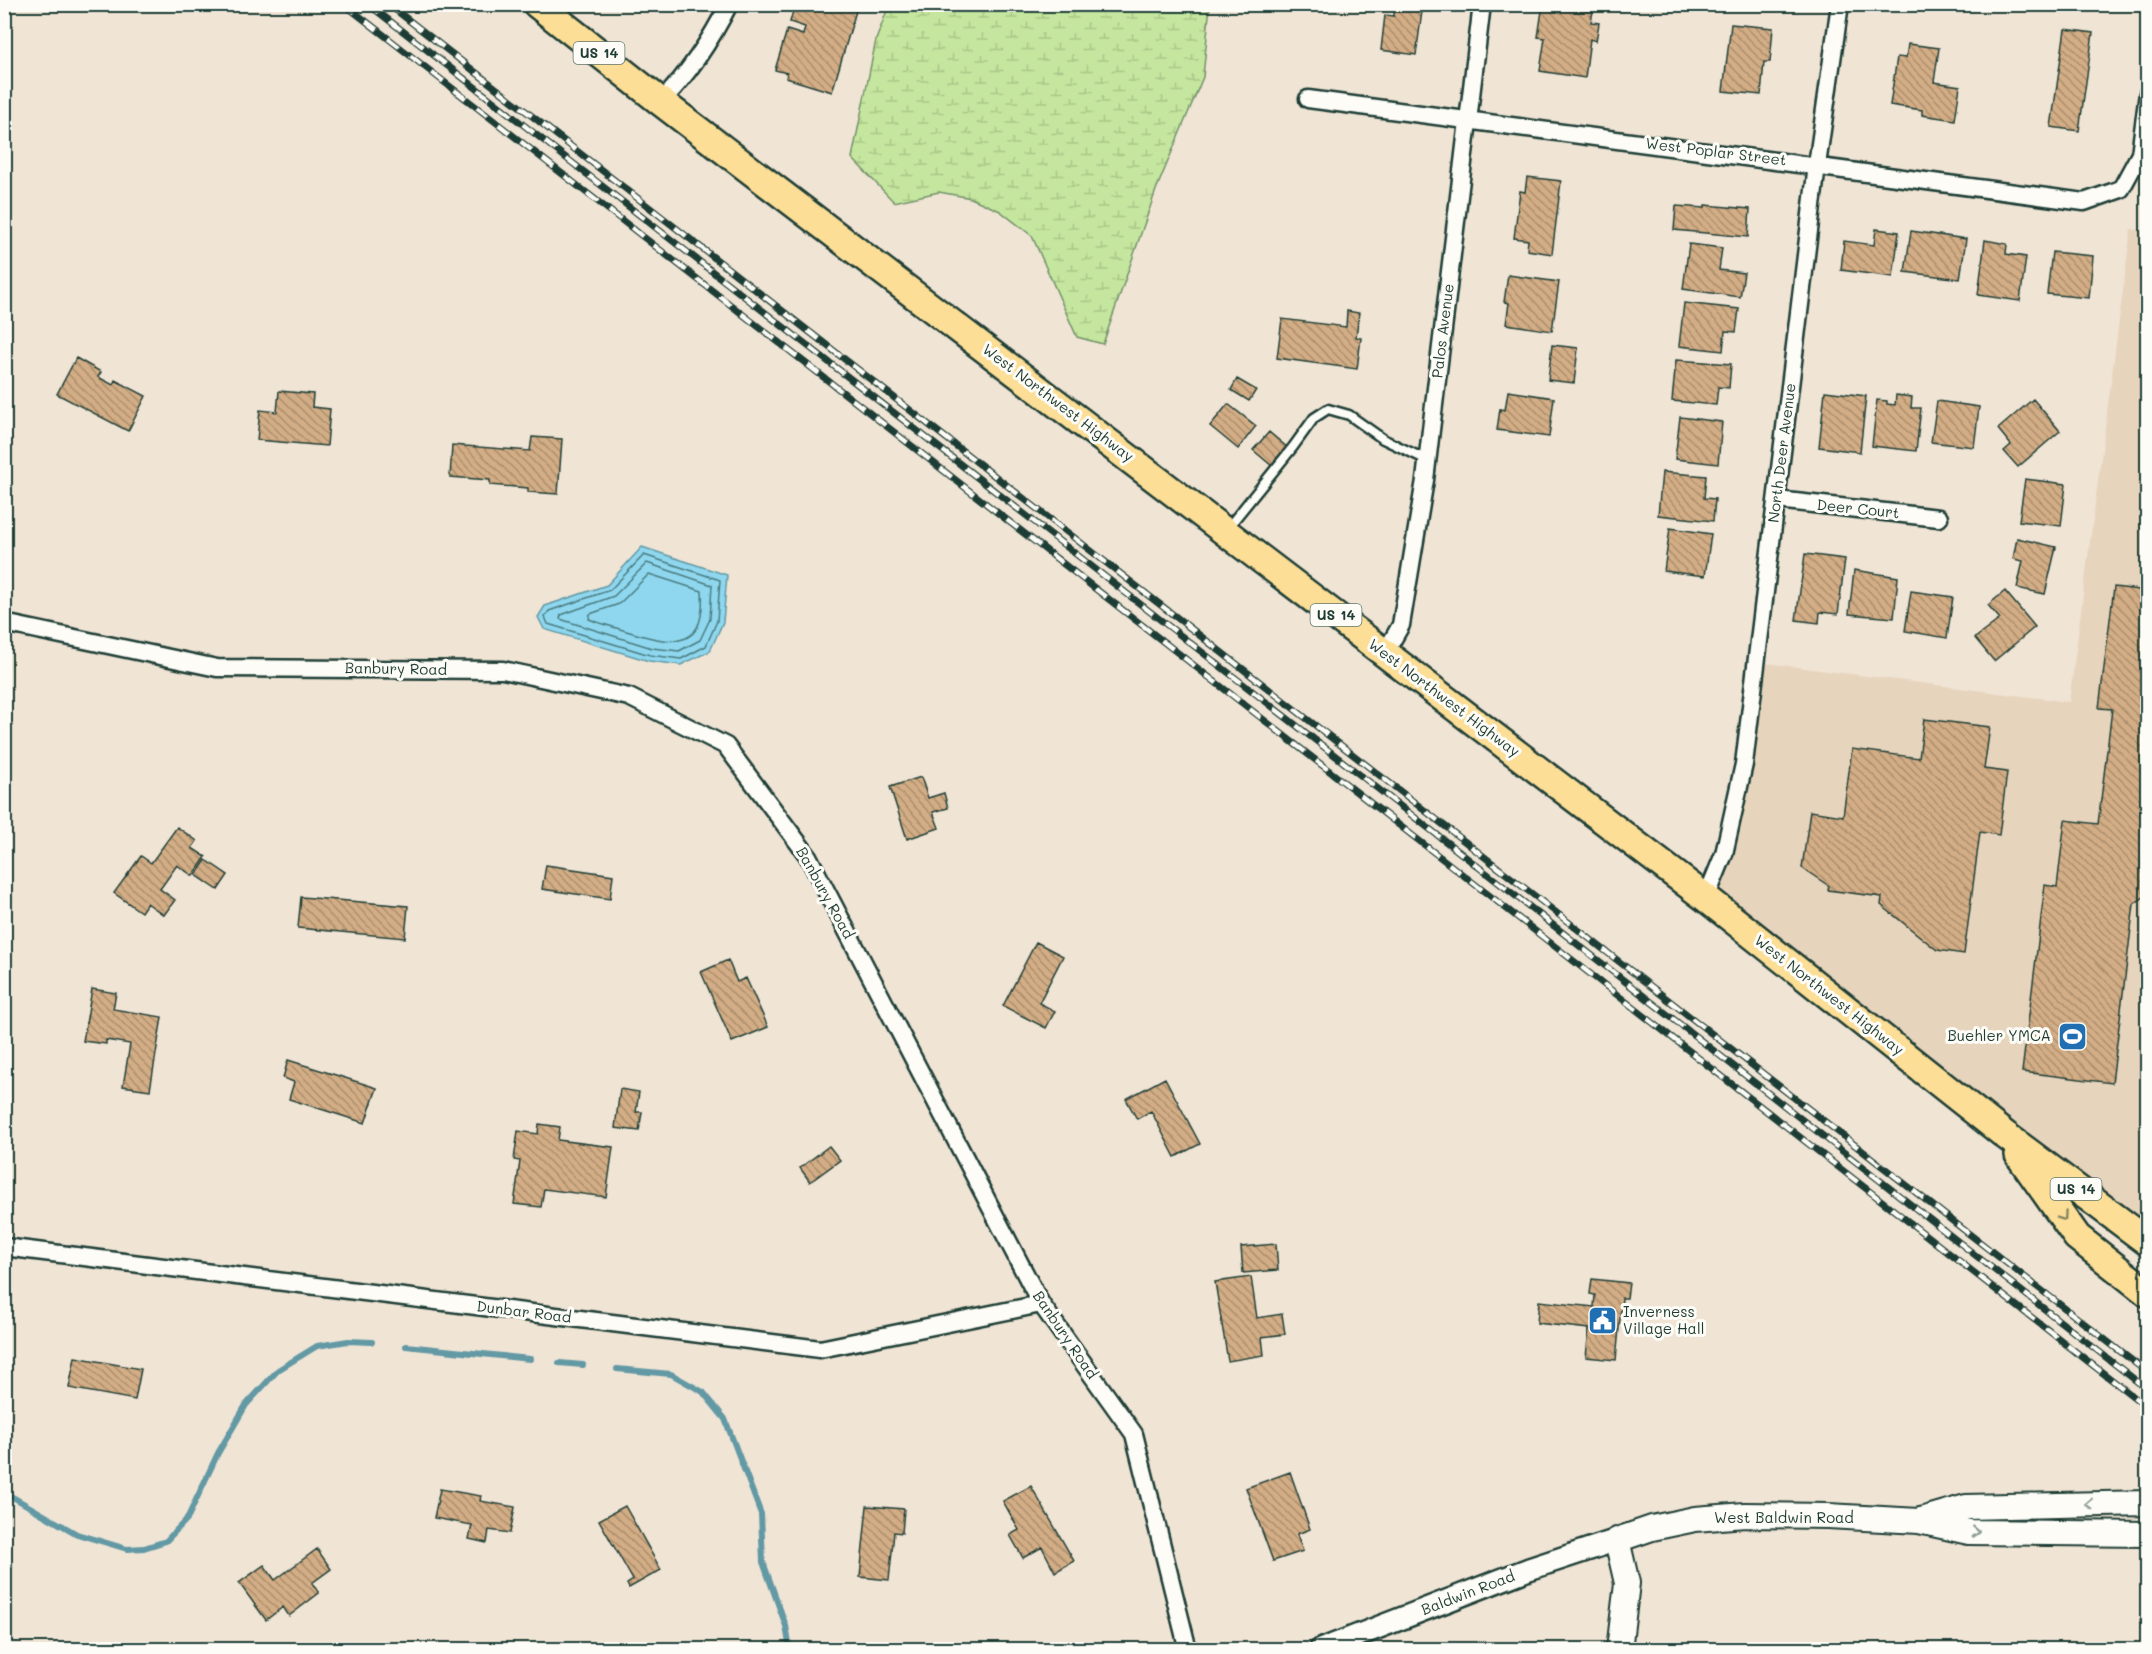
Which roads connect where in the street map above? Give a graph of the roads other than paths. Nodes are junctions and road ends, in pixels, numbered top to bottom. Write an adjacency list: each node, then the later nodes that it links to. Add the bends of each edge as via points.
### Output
1 (537, 4): 7 (main road, West Northwest Highway / US 14)
2 (729, 4): 7 (street, via 681,82)
3 (1482, 4): 8 (street, Palos Avenue)
4 (1840, 4): 9 (street, North Deer Avenue)
5 (2148, 93): 9 (street, West Poplar Street, via 2140,154 2121,189 2084,202)
6 (1308, 99): 8 (street, West Poplar Street)
7 (661, 102): 13 (main road, West Northwest Highway / US 14)
8 (1467, 120): 9 (street, West Poplar Street); 10 (street, Palos Avenue)
9 (1817, 165): 11 (street, North Deer Avenue)
10 (1427, 460): 13 (lane, via 1383,439 1349,416 1328,410 1314,418); 15 (street, Palos Avenue, via 1401,625)
11 (1777, 500): 12 (street, Deer Court); 16 (street, North Deer Avenue, via 1744,764 1724,854)
12 (1939, 518)
13 (1226, 530): 15 (main road, West Northwest Highway / US 14)
14 (4, 623): 21 (street, Banbury Road, via 217,668 503,670 629,697 726,746 808,856)
15 (1385, 653): 16 (main road, West Northwest Highway / US 14)
16 (1706, 897): 17 (main road, West Northwest Highway / US 14)
17 (2005, 1135): 18 (main road, West Northwest Highway / US 14); 20 (main road, one-way to 20, via 2077,1237)
18 (2148, 1242)
19 (4, 1247): 21 (street, Dunbar Road, via 820,1348)
20 (2148, 1293)
21 (1041, 1304): 26 (street, Banbury Road, via 1134,1434)
22 (2148, 1503): 23 (main road, West Baldwin Road, one-way to 23, via 1966,1508)
23 (1919, 1521): 24 (main road, West Baldwin Road, one-way to 24, via 1969,1532); 25 (main road, West Baldwin Road, via 1745,1515 1684,1521)
24 (2148, 1534)
25 (1617, 1540): 27 (street, Baldwin Road, via 1529,1569); 28 (main road, via 1627,1583)
26 (1188, 1650)
27 (1320, 1650)
28 (1619, 1650)

